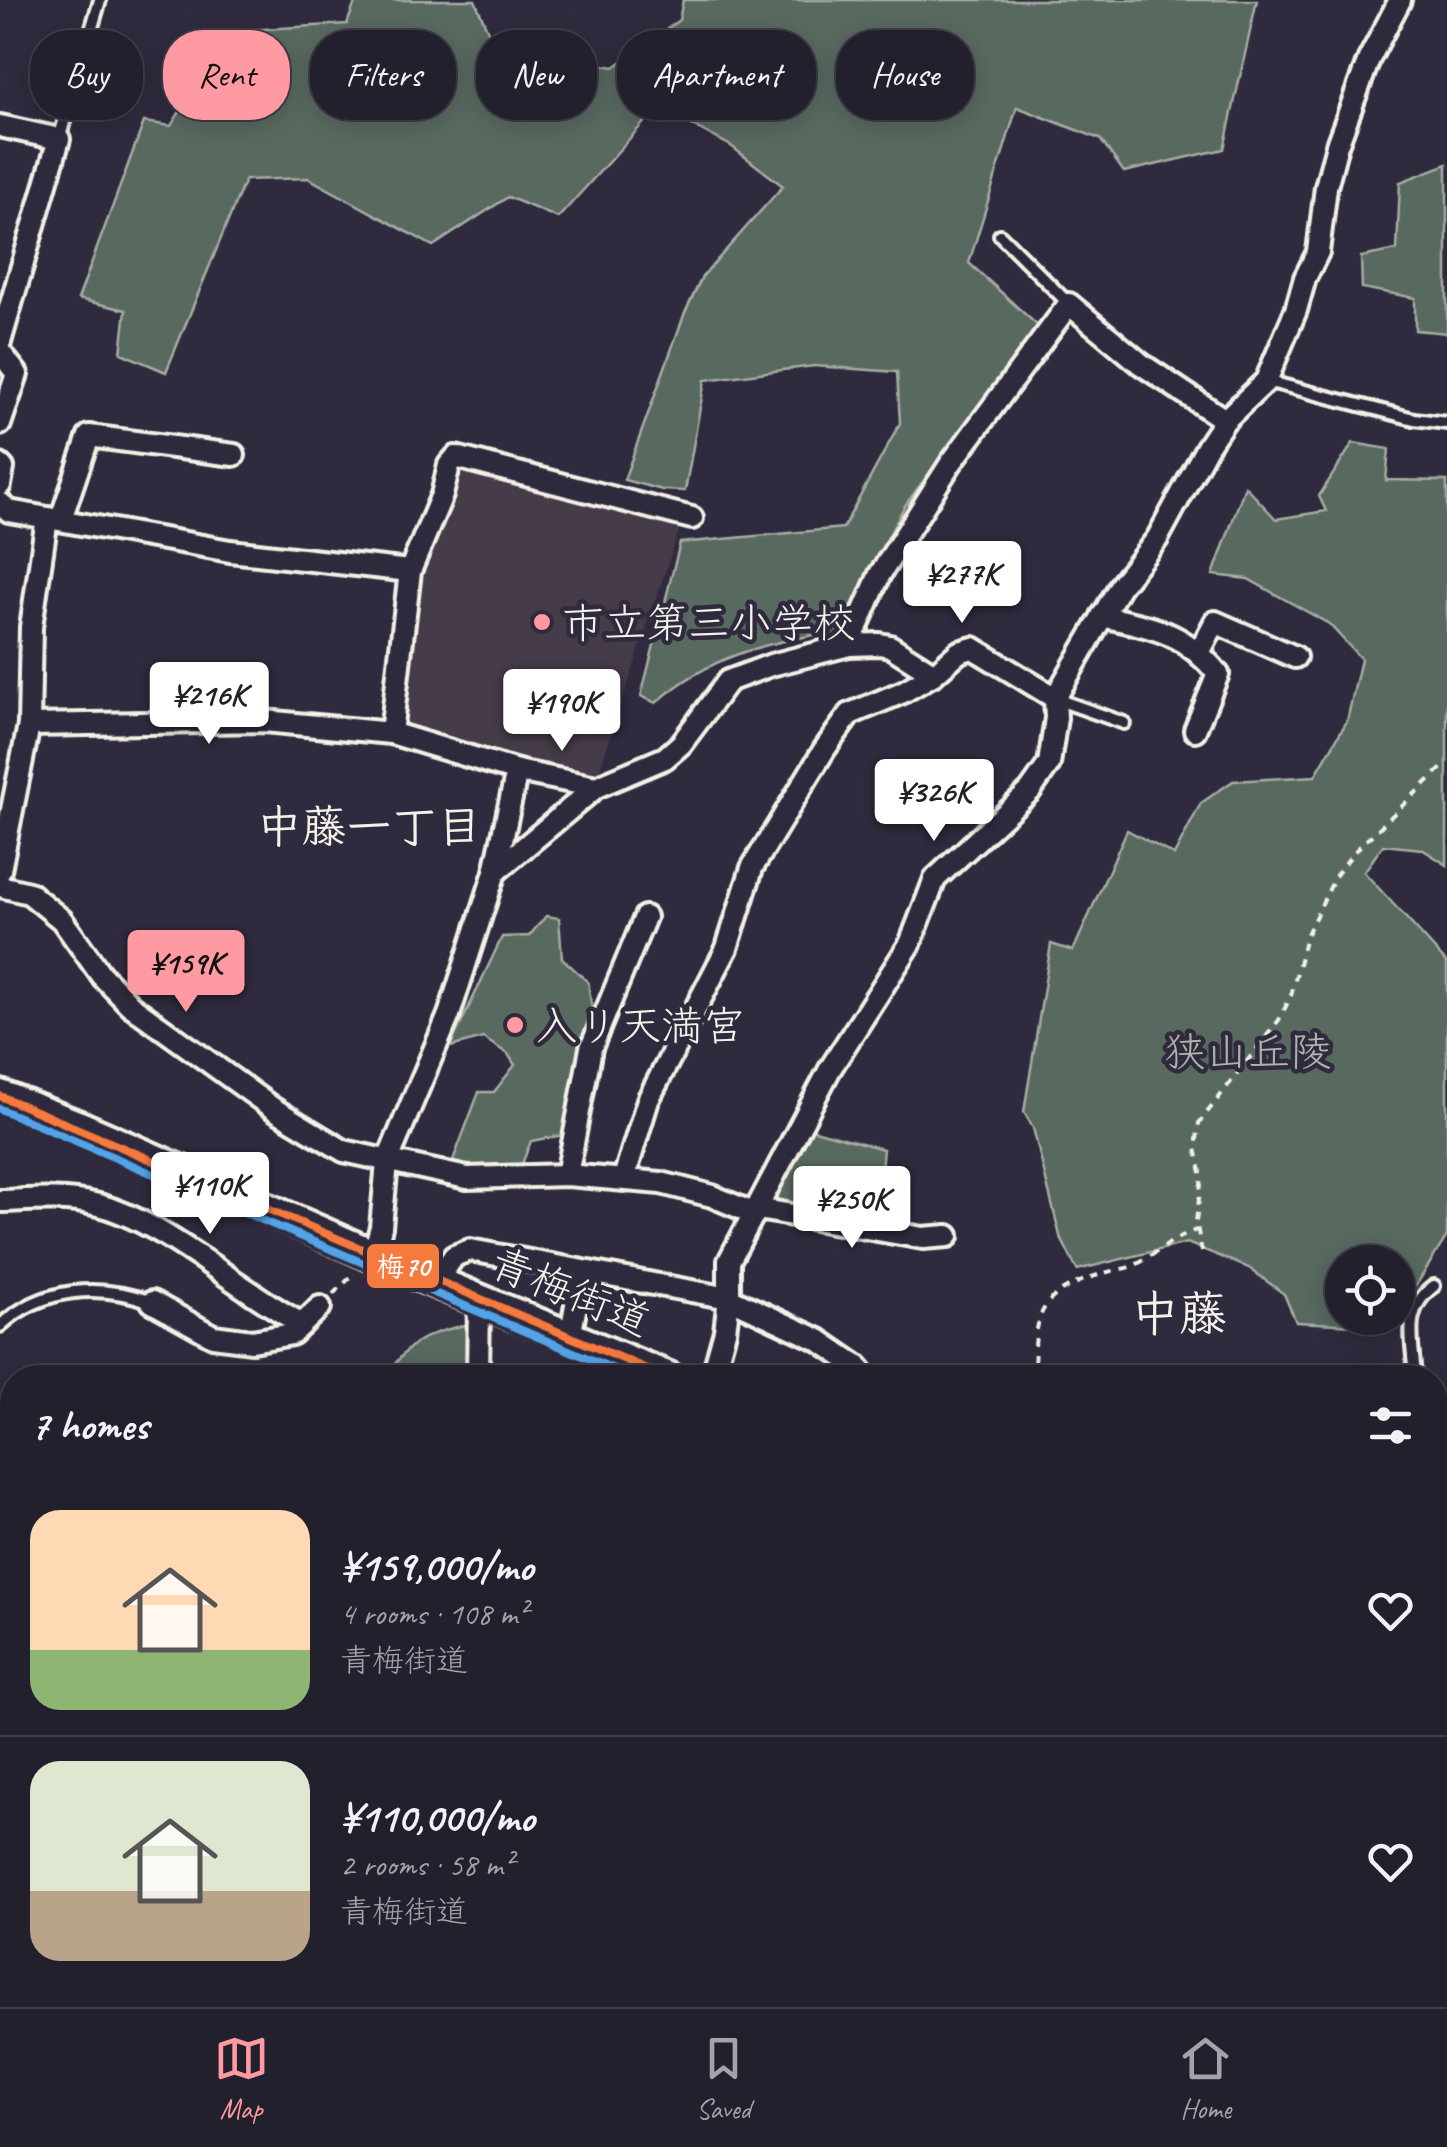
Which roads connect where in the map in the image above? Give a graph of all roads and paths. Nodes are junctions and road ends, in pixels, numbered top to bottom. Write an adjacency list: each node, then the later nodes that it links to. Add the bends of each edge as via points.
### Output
1 (100, 0): 4 (lane)
2 (1400, 0): 9 (street, via 1369,59 1338,145 1318,252)
3 (0, 126): 4 (street)
4 (59, 138): 7 (street)
5 (1000, 234): 6 (lane)
6 (1070, 304): 10 (street, via 1141,364); 21 (street, via 951,462 880,574)
7 (0, 342)
8 (0, 352): 12 (street, via 18,374)
9 (1266, 381): 10 (street); 11 (lane)
10 (1225, 420): 20 (street, via 1157,539)
11 (1447, 423)
12 (0, 424)
13 (234, 456): 18 (street, via 89,436)
14 (0, 465): 15 (street)
15 (0, 486)
16 (0, 503): 18 (street, via 9,511)
17 (692, 518): 19 (street, via 456,458)
18 (54, 519): 19 (street, via 230,551); 27 (street, via 30,627)
19 (410, 571): 29 (street)
20 (1102, 616): 22 (street, via 1171,632); 25 (street)
21 (849, 645): 24 (street, via 890,646); 32 (street, via 728,681 665,758)
22 (1200, 651): 23 (street, via 1215,622); 28 (street, via 1218,674)
23 (1295, 657)
24 (934, 674): 25 (street, via 973,648); 40 (street, via 850,714 824,750 752,868 727,948 648,1100)
25 (1055, 698): 26 (lane); 42 (street, via 1049,764 1030,791 935,879 910,944 830,1069)
26 (1124, 723)
27 (29, 725): 29 (street, via 264,721); 33 (street)
28 (1195, 730)
29 (391, 733): 31 (street)
30 (1447, 764): 43 (path, via 1336,876 1306,936 1279,1020 1199,1123)
31 (518, 771): 32 (street); 34 (street)
32 (596, 786): 34 (street)
33 (0, 870)
34 (496, 872): 38 (street, via 449,1015)
35 (0, 886): 38 (street, via 29,893 62,920 130,1004 212,1066 344,1151)
36 (645, 916): 39 (street, via 591,1048)
37 (0, 1096): 46 (main road, 青梅街道)
38 (387, 1162): 39 (street, via 467,1178); 46 (street)
39 (566, 1175): 40 (street)
40 (624, 1178): 42 (street)
41 (0, 1200): 54 (street, via 70,1200 114,1210)
42 (757, 1211): 44 (street); 50 (street, via 729,1260)
43 (1197, 1230): 45 (path); 61 (path, via 1134,1265 1054,1295 1040,1314)
44 (934, 1240)
45 (1202, 1252)
46 (373, 1256): 48 (main road, 青梅街道); 53 (path)
47 (582, 1273): 48 (street, via 470,1250 454,1256); 50 (street); 56 (street)
48 (436, 1282): 51 (main road, 青梅街道)
49 (1434, 1286): 62 (lane, via 1417,1298 1411,1318)
50 (729, 1298): 59 (street); 60 (street)
51 (480, 1300): 56 (main road, 青梅街道); 57 (street)
52 (152, 1302): 54 (street, via 213,1336 252,1341 292,1334); 55 (lane, via 110,1291 73,1291 32,1301)
53 (320, 1307): 54 (street)
54 (302, 1324)
55 (0, 1326)
56 (570, 1337): 58 (main road, 青梅街道)
57 (478, 1365)
58 (638, 1365)
59 (716, 1365)
60 (856, 1365)
61 (1035, 1365)
62 (1414, 1365)

